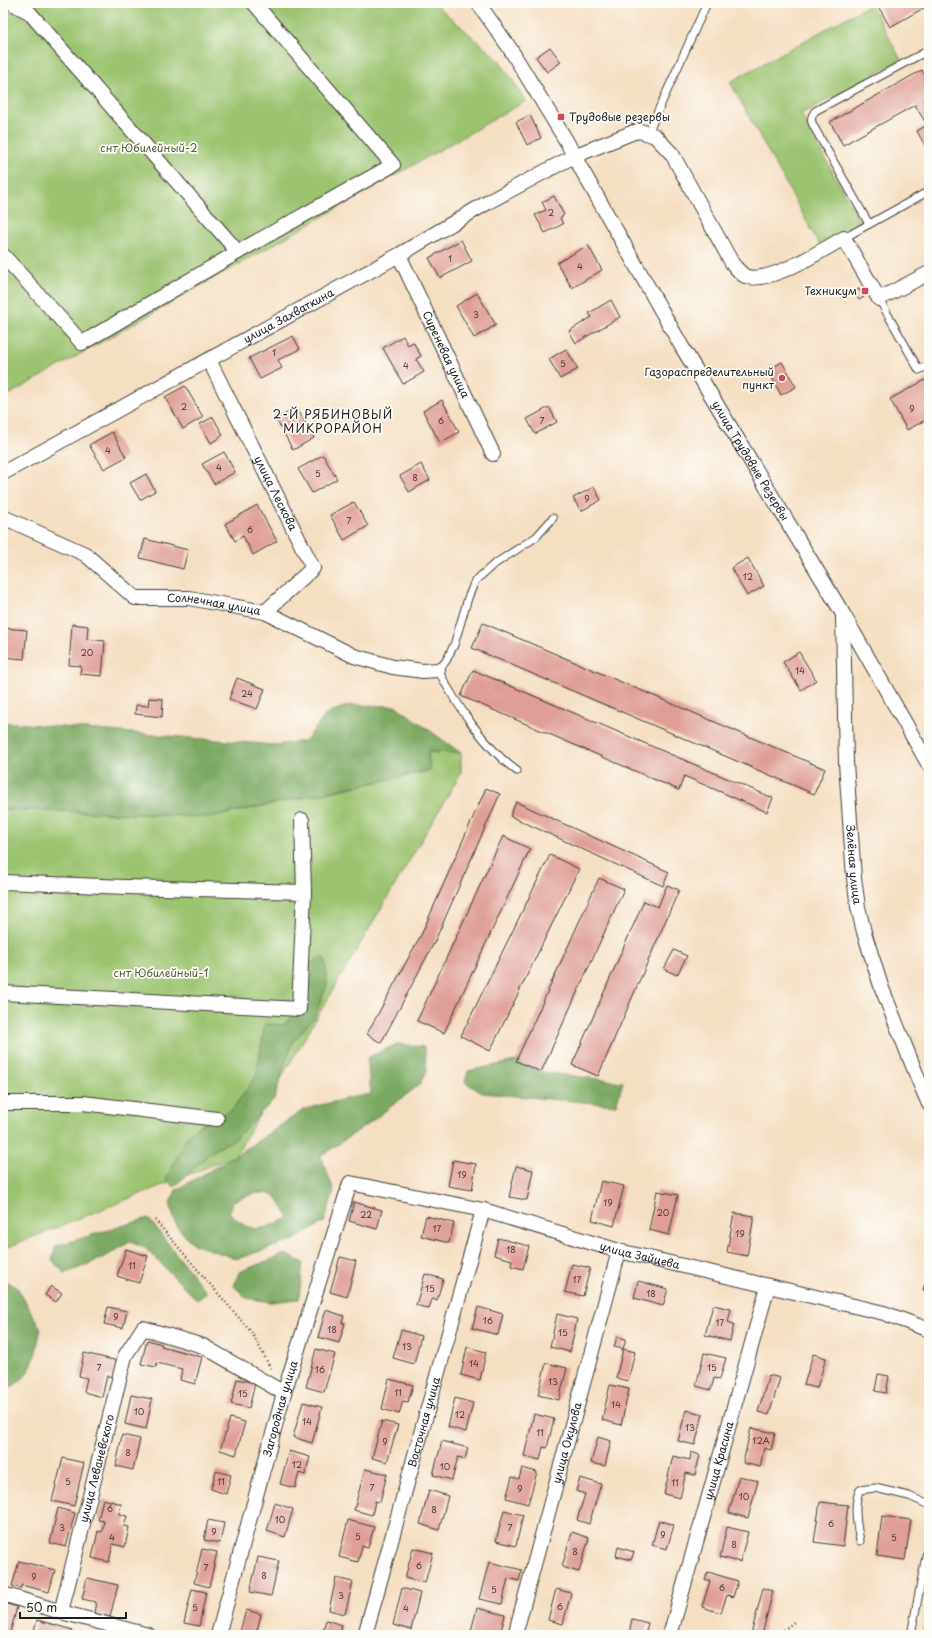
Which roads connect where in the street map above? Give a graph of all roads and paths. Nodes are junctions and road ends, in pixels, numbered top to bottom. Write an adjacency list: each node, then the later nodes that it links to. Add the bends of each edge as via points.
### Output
1 (12, 3): 11 (street, via 29,12)
2 (254, 3): 11 (street, via 393,165)
3 (478, 3): 7 (street, улица Трудовые Резервы, via 528,77)
4 (706, 3): 6 (lane)
5 (929, 50): 9 (lane, via 815,111 811,116 811,122)
6 (648, 133): 7 (street, via 630,133); 10 (street, via 658,138 672,154 732,263 746,276 760,278 776,273)
7 (574, 156): 13 (street, улица Захваткина); 23 (street, улица Трудовые Резервы, via 682,347)
8 (929, 191): 9 (lane)
9 (869, 224): 10 (lane)
10 (844, 238): 15 (street)
11 (238, 252): 12 (street, via 82,343)
12 (3, 255)
13 (398, 255): 16 (street, улица Захваткина); 18 (street, Сиреневая улица)
14 (929, 273): 15 (street)
15 (879, 299): 17 (lane, via 919,370)
16 (209, 360): 19 (street, улица Захваткина); 22 (street, улица Лескова, via 313,568)
17 (929, 365)
18 (493, 454)
19 (3, 473)
20 (3, 517): 22 (street, Солнечная улица, via 85,554 135,598 189,598)
21 (553, 518): 24 (lane, via 536,537 488,568 475,581 454,645)
22 (265, 612): 24 (street, Солнечная улица, via 354,656 393,667)
23 (843, 614): 25 (street, улица Трудовые Резервы); 32 (street, Зелёная улица, via 846,763 858,907 881,986)
24 (438, 670): 26 (lane, via 458,706 495,752)
25 (929, 765)
26 (517, 771)
27 (302, 820): 29 (street)
28 (3, 882): 29 (street)
29 (304, 892): 30 (street, via 299,1009)
30 (3, 994)
31 (3, 1103): 33 (street, via 82,1103)
32 (929, 1104)
33 (217, 1119)
34 (350, 1183): 35 (street, улица Зайцева); 41 (street, Загородная улица)
35 (483, 1210): 37 (street, улица Зайцева); 50 (street, Восточная улица)
36 (154, 1220): 40 (path, via 252,1334)
37 (619, 1251): 38 (street, улица Зайцева); 51 (street, улица Окулова)
38 (768, 1286): 39 (street, улица Зайцева, via 884,1313); 52 (street, улица Красина)
39 (929, 1330)
40 (273, 1373)
41 (284, 1393): 46 (street, улица Леваневского, via 203,1346 143,1328 125,1356); 49 (street, Загородная улица)
42 (929, 1505): 44 (lane, via 909,1496 875,1488 860,1490 857,1495 857,1526)
43 (929, 1540): 54 (lane)
44 (860, 1541)
45 (3, 1594): 46 (street)
46 (61, 1612): 48 (street)
47 (794, 1622): 53 (path)
48 (148, 1635)
49 (218, 1635)
50 (365, 1635)
51 (515, 1635)
52 (670, 1635)
53 (777, 1635)
54 (911, 1635)

